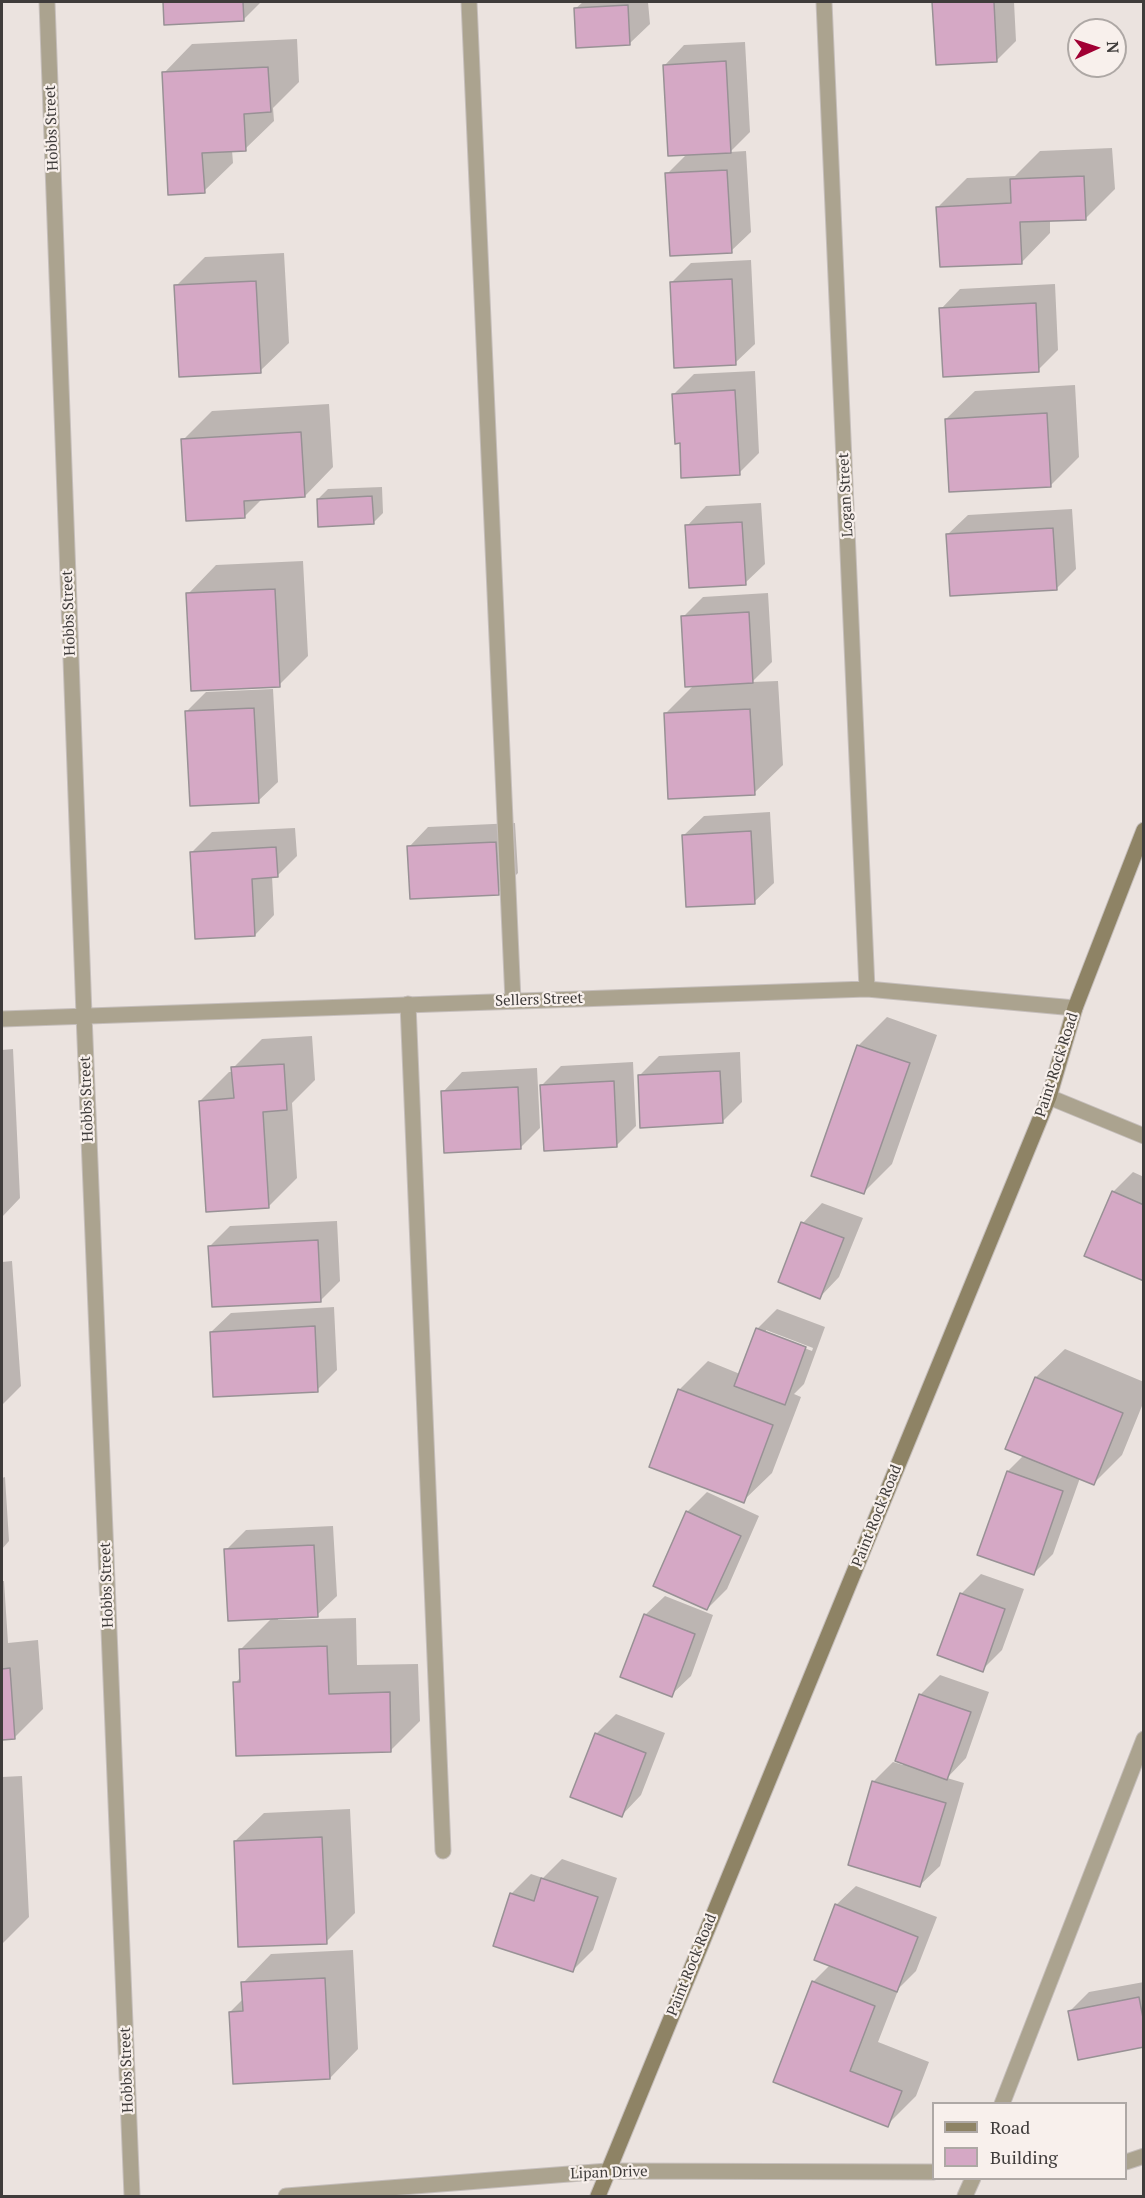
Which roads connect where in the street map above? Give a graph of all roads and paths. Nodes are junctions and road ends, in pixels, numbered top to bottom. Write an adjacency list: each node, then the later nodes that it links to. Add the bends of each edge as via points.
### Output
1 (48, 2): 9 (street, Hobbs Street)
2 (469, 2): 6 (street)
3 (824, 2): 5 (street, Logan Street)
4 (1143, 831): 8 (main road, Paint Rock Road)
5 (867, 989): 6 (street, Sellers Street); 8 (street, Sellers Street)
6 (513, 1000): 7 (street, Sellers Street)
7 (408, 1004): 9 (street, Sellers Street); 14 (street)
8 (1075, 1008): 11 (main road, Paint Rock Road)
9 (84, 1015): 10 (street, Sellers Street); 21 (street, Hobbs Street)
10 (2, 1019)
11 (1050, 1096): 12 (street); 18 (main road, Paint Rock Road)
12 (1143, 1136)
13 (1143, 1739): 15 (street)
14 (443, 1851)
15 (1002, 2102)
16 (1143, 2156): 17 (street)
17 (1127, 2161)
18 (608, 2171): 19 (street, Lipan Drive); 22 (street, Lipan Drive); 23 (main road, Paint Rock Road)
19 (932, 2172)
20 (972, 2180): 24 (street)
21 (132, 2196)
22 (286, 2196)
23 (598, 2196)
24 (965, 2196)

